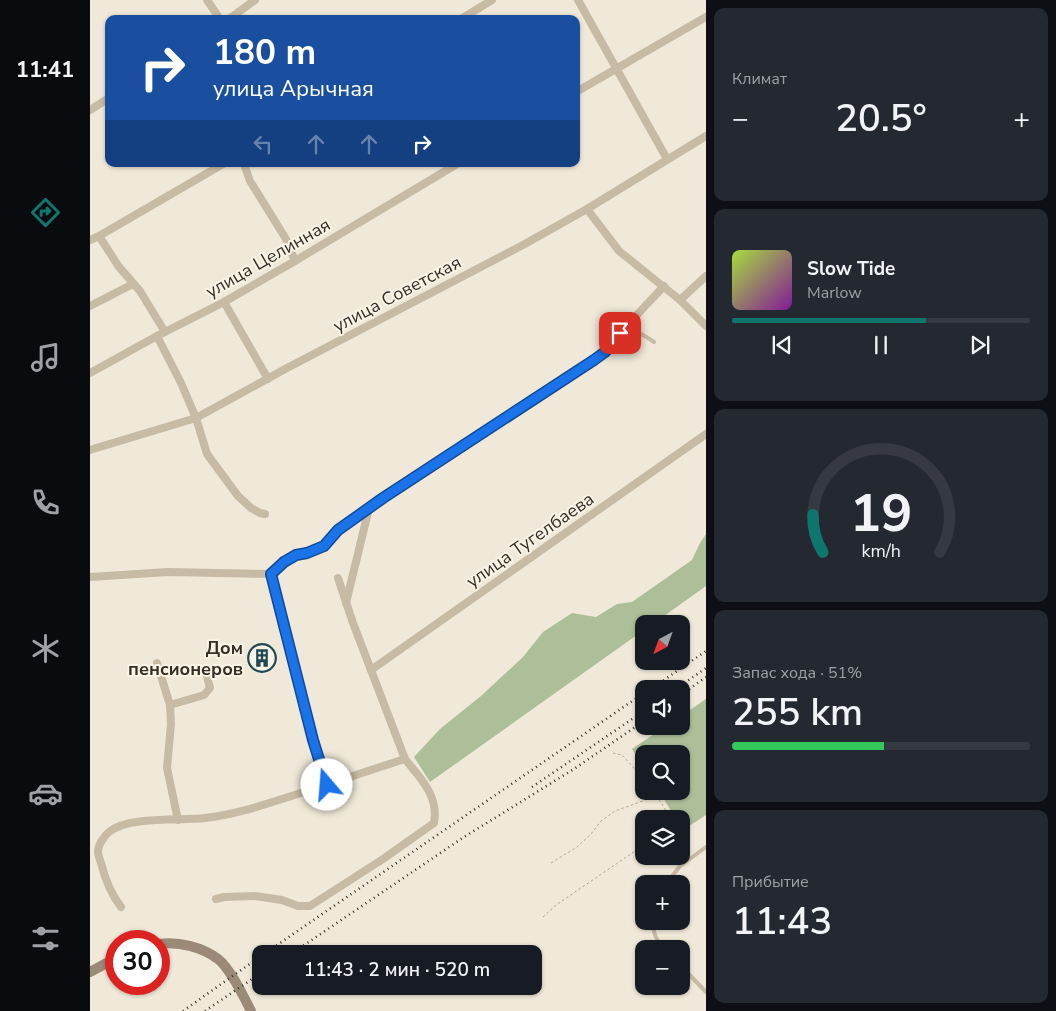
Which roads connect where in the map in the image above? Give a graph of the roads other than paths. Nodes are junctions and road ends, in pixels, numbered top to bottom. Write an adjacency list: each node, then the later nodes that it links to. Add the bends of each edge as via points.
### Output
1 (207, 0): 5 (street)
2 (255, 0): 6 (street)
3 (492, 0): 7 (street)
4 (578, 0): 9 (street)
5 (217, 15)
6 (234, 15)
7 (468, 15)
8 (706, 17): 9 (street)
9 (616, 68): 10 (street); 14 (street)
10 (580, 90)
11 (105, 101): 12 (street)
12 (90, 110)
13 (706, 136): 14 (street, улица Советская)
14 (667, 159): 18 (street, улица Советская)
15 (218, 167): 19 (street)
16 (245, 167): 21 (street)
17 (452, 167): 21 (street, улица Целинная)
18 (586, 209): 24 (street, via 619,251); 34 (street, улица Советская)
19 (99, 236): 20 (street); 23 (street)
20 (90, 240)
21 (295, 261): 26 (street, улица Целинная)
22 (706, 276): 25 (street)
23 (133, 284): 27 (street); 29 (street)
24 (664, 286): 25 (street); 30 (street)
25 (680, 300): 28 (street)
26 (224, 302): 29 (street, улица Целинная); 34 (street)
27 (90, 306)
28 (706, 326)
29 (165, 332): 31 (street, улица Целинная)
30 (620, 333): 32 (lane, via 636,332); 38 (street, via 594,360)
31 (157, 336): 33 (street, улица Целинная); 35 (street)
32 (654, 342)
33 (91, 371)
34 (268, 379): 35 (street, улица Советская)
35 (196, 418): 37 (street, улица Советская); 39 (street, via 207,454 238,496 251,508)
36 (706, 434): 45 (street, улица Тугелбаева)
37 (90, 450)
38 (369, 508): 40 (street, via 338,530 324,546 296,555); 43 (street)
39 (265, 514)
40 (271, 574): 41 (street, via 168,572); 49 (street)
41 (90, 577)
42 (338, 578): 43 (street)
43 (346, 603): 45 (street)
44 (157, 663): 47 (street)
45 (371, 670): 48 (street)
46 (206, 672): 47 (street, via 210,688 204,695)
47 (170, 705): 50 (street, via 167,768)
48 (405, 759): 49 (street); 53 (street, via 424,782 435,804 434,823 310,906 255,896)
49 (327, 785): 50 (street, via 245,810)
50 (178, 820): 54 (street, via 120,826 102,840 98,852 104,876 113,898)
51 (706, 847): 52 (lane)
52 (673, 875)
53 (216, 899)
54 (121, 907)
55 (170, 944): 60 (main road, via 187,945 219,960 232,976)
56 (105, 964): 57 (main road)
57 (90, 972)
58 (690, 975): 59 (lane)
59 (706, 992)
60 (251, 1011)

